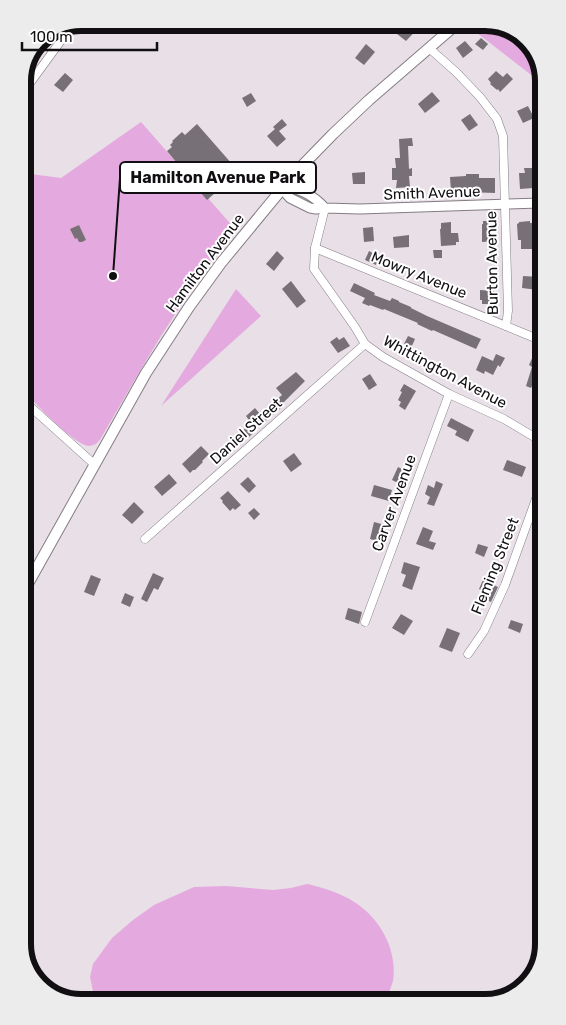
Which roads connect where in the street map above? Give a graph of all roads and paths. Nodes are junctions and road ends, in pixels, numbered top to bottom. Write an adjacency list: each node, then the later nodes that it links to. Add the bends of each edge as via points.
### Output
1 (449, 31): 3 (main road, Hamilton Avenue)
2 (66, 34): 4 (street)
3 (429, 48): 5 (main road, Hamilton Avenue, via 333,134); 7 (street, Burton Avenue, via 456,72 497,118 504,136)
4 (31, 82)
5 (281, 188): 8 (street, Smith Avenue, via 290,198 306,206); 16 (main road, Hamilton Avenue, via 221,263 178,324)
6 (535, 203): 7 (street, Smith Avenue)
7 (505, 204): 8 (street, Smith Avenue); 10 (street, Burton Avenue)
8 (325, 208): 9 (street, Whittington Avenue)
9 (315, 248): 10 (street, Mowry Avenue); 12 (street, Whittington Avenue, via 314,269)
10 (506, 326): 11 (street, Mowry Avenue)
11 (535, 338)
12 (365, 344): 13 (street, Whittington Avenue); 18 (street, Daniel Street)
13 (449, 394): 15 (street, Whittington Avenue); 20 (street, Carver Avenue)
14 (31, 413): 16 (street)
15 (535, 437)
16 (94, 464): 19 (main road, Hamilton Avenue)
17 (535, 502): 21 (street, Fleming Street, via 505,585 484,631)
18 (145, 539)
19 (31, 578)
20 (365, 622)
21 (468, 654)

